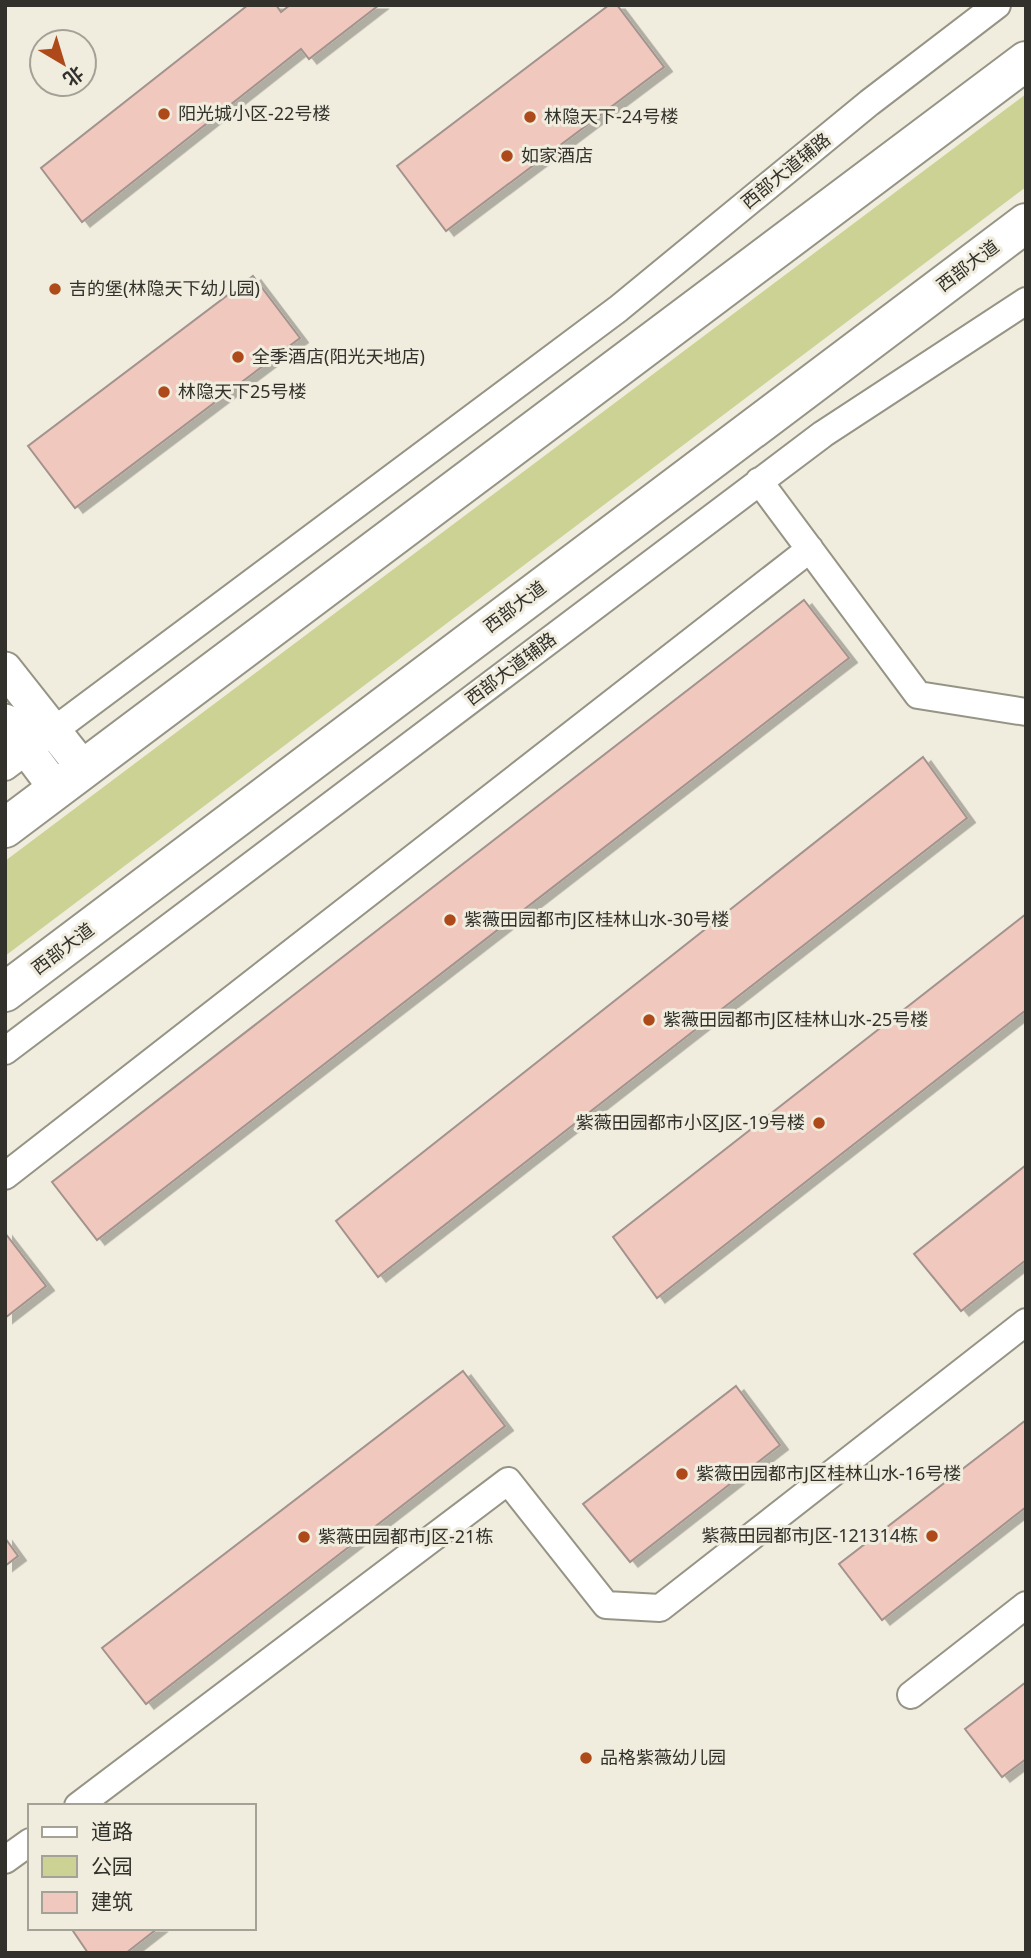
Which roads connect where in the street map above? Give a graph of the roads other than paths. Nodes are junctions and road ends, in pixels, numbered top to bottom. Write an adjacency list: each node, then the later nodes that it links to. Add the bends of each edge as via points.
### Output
1 (997, 5): 10 (street, 西部大道辅路, via 869,103 618,309)
2 (1026, 61): 11 (main road)
3 (1026, 223): 13 (main road, 西部大道)
4 (1026, 301): 5 (street, 西部大道辅路)
5 (759, 481): 6 (street); 14 (street, 西部大道辅路)
6 (810, 549): 8 (street, via 918,695); 15 (street)
7 (5, 669): 10 (street)
8 (1026, 712)
9 (5, 721): 10 (street)
10 (29, 749): 11 (street)
11 (71, 779): 12 (main road)
12 (5, 828)
13 (5, 992)
14 (5, 1051)
15 (5, 1176)
16 (1026, 1322): 19 (street, via 660,1608 606,1605 508,1481)
17 (1026, 1605): 18 (street)
18 (911, 1695)
19 (81, 1804)
20 (28, 1843): 21 (street)
21 (5, 1860)

